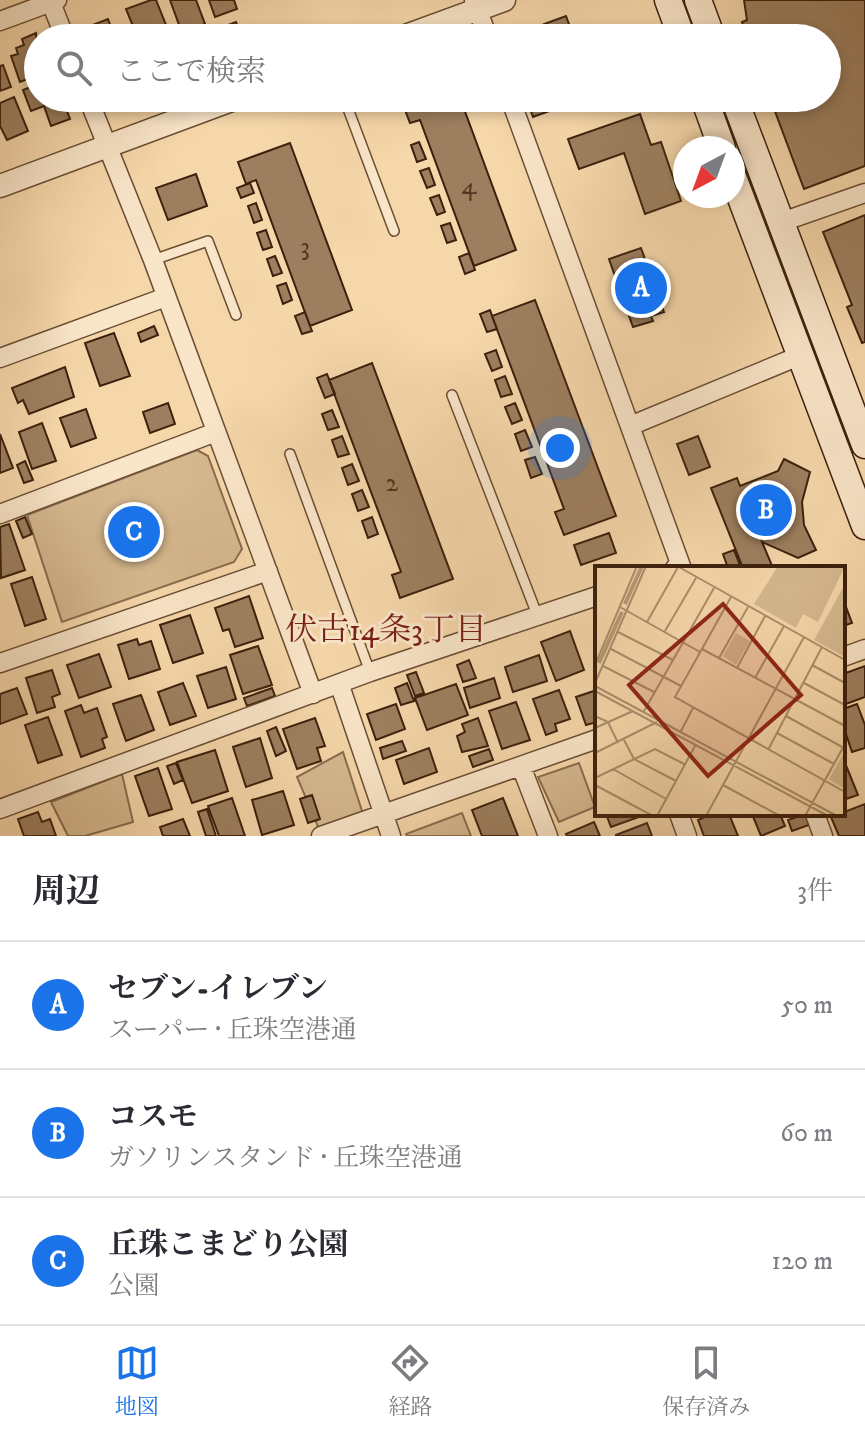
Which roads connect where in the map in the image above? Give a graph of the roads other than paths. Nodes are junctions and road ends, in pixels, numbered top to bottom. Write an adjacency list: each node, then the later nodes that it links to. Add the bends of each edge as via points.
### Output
1 (504, 0): 5 (street)
2 (668, 0): 10 (main road)
3 (698, 0): 11 (main road)
4 (53, 1): 6 (street); 7 (street)
5 (476, 5): 8 (street); 9 (street)
6 (0, 21)
7 (60, 24)
8 (432, 24)
9 (483, 24)
10 (677, 24)
11 (707, 24)
12 (93, 112): 19 (street)
13 (200, 112): 19 (street)
14 (349, 112): 24 (lane)
15 (515, 112): 31 (street)
16 (709, 112): 18 (main road)
17 (739, 112): 23 (main road)
18 (718, 136)
19 (106, 147): 20 (street); 25 (street)
20 (0, 186)
21 (865, 193): 23 (street)
22 (744, 208): 28 (main road)
23 (779, 223): 33 (main road)
24 (394, 231)
25 (153, 260): 26 (street); 27 (lane, via 208,241)
26 (166, 297): 29 (street); 32 (street)
27 (236, 315)
28 (799, 356): 31 (street); 36 (main road)
29 (0, 358)
30 (452, 395): 40 (lane)
31 (630, 426): 37 (street)
32 (216, 432): 35 (street); 38 (street)
33 (865, 445)
34 (290, 454): 44 (lane)
35 (0, 514)
36 (864, 522)
37 (681, 566)
38 (268, 571): 43 (street); 46 (street)
39 (595, 600): 40 (street)
40 (538, 617): 44 (street)
41 (865, 649): 42 (street)
42 (845, 656)
43 (0, 663)
44 (370, 672): 45 (street)
45 (340, 686): 46 (street); 50 (street)
46 (313, 694): 49 (street)
47 (595, 740): 48 (street)
48 (521, 766): 50 (street); 55 (street)
49 (0, 809)
50 (384, 813): 53 (street); 54 (street)
51 (680, 816): 56 (street)
52 (816, 816): 57 (street)
53 (321, 836)
54 (391, 836)
55 (548, 836)
56 (687, 836)
57 (823, 836)

